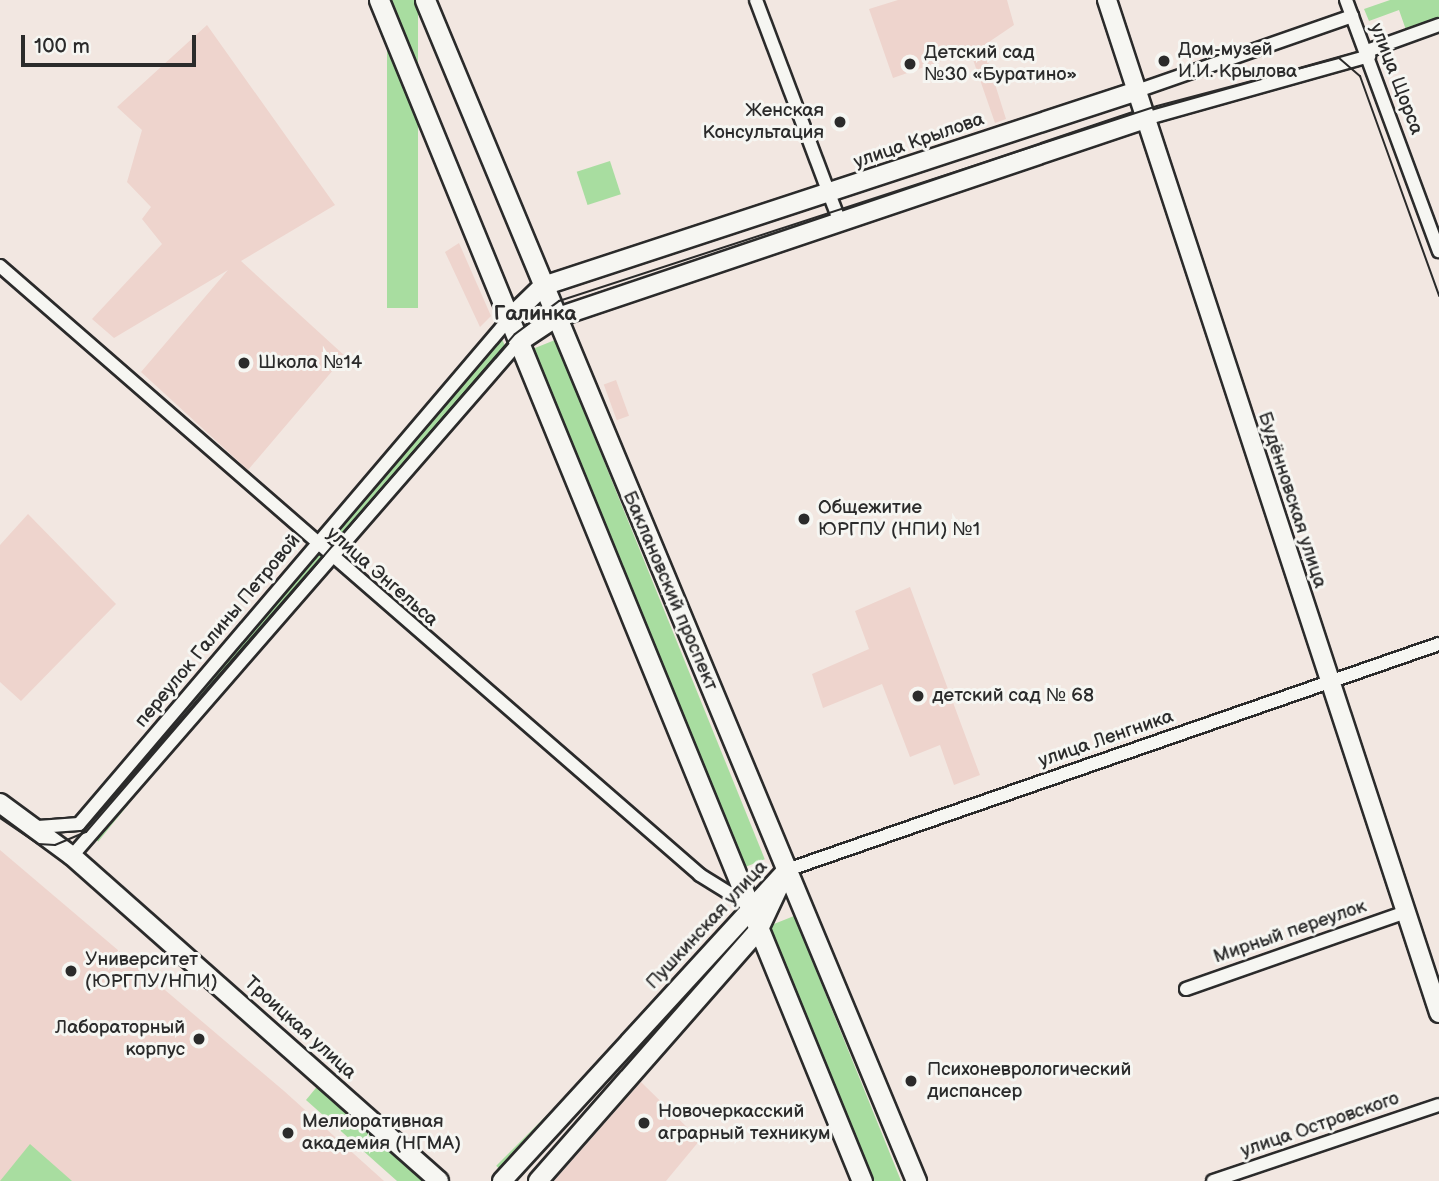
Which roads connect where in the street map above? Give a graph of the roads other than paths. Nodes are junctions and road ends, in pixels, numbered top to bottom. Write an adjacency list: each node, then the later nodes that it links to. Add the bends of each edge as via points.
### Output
1 (379, 0): 17 (main road)
2 (425, 0): 15 (main road, Баклановский проспект)
3 (756, 0): 11 (street)
4 (1107, 0): 9 (street, Будённовская улица)
5 (1346, 0): 6 (street, улица Щорса)
6 (1352, 16): 8 (street, улица Щорса); 9 (street, улица Крылова)
7 (1439, 25): 8 (street)
8 (1368, 53): 10 (street); 13 (street, улица Щорса)
9 (1137, 92): 10 (street, Будённовская улица); 11 (street, улица Крылова)
10 (1145, 119): 12 (street); 22 (street, Будённовская улица)
11 (832, 193): 12 (street); 15 (street, улица Крылова)
12 (840, 222): 16 (street)
13 (1439, 251)
14 (0, 266): 19 (street, улица Энгельса)
15 (543, 286): 16 (main road, Баклановский проспект); 17 (street, улица Крылова)
16 (555, 318): 18 (street); 26 (main road, Баклановский проспект)
17 (509, 319): 18 (main road); 19 (street, переулок Галины Петровой)
18 (519, 342): 20 (street, переулок Галины Петровой); 27 (main road)
19 (316, 546): 20 (street, улица Энгельса); 24 (street, переулок Галины Петровой, via 79,824 48,831)
20 (333, 560): 25 (street, переулок Галины Петровой); 27 (street, улица Энгельса, via 701,875)
21 (1439, 644): 22 (street, улица Ленгника)
22 (1330, 681): 26 (street, улица Ленгника); 28 (street, Будённовская улица)
23 (0, 803): 24 (street, Троицкая улица)
24 (19, 820): 25 (street, Троицкая улица)
25 (72, 856): 33 (street, Троицкая улица)
26 (787, 870): 27 (street, Пушкинская улица); 29 (street, Пушкинская улица); 37 (main road, Баклановский проспект)
27 (749, 906): 29 (main road); 34 (street, Пушкинская улица)
28 (1406, 912): 30 (street, Мирный переулок); 31 (street, Будённовская улица)
29 (759, 929): 35 (street, Пушкинская улица); 36 (main road)
30 (1186, 989)
31 (1439, 1013)
32 (1439, 1105): 38 (street, улица Островского)
33 (439, 1181)
34 (502, 1181)
35 (538, 1181)
36 (862, 1181)
37 (916, 1181)
38 (1213, 1181)

